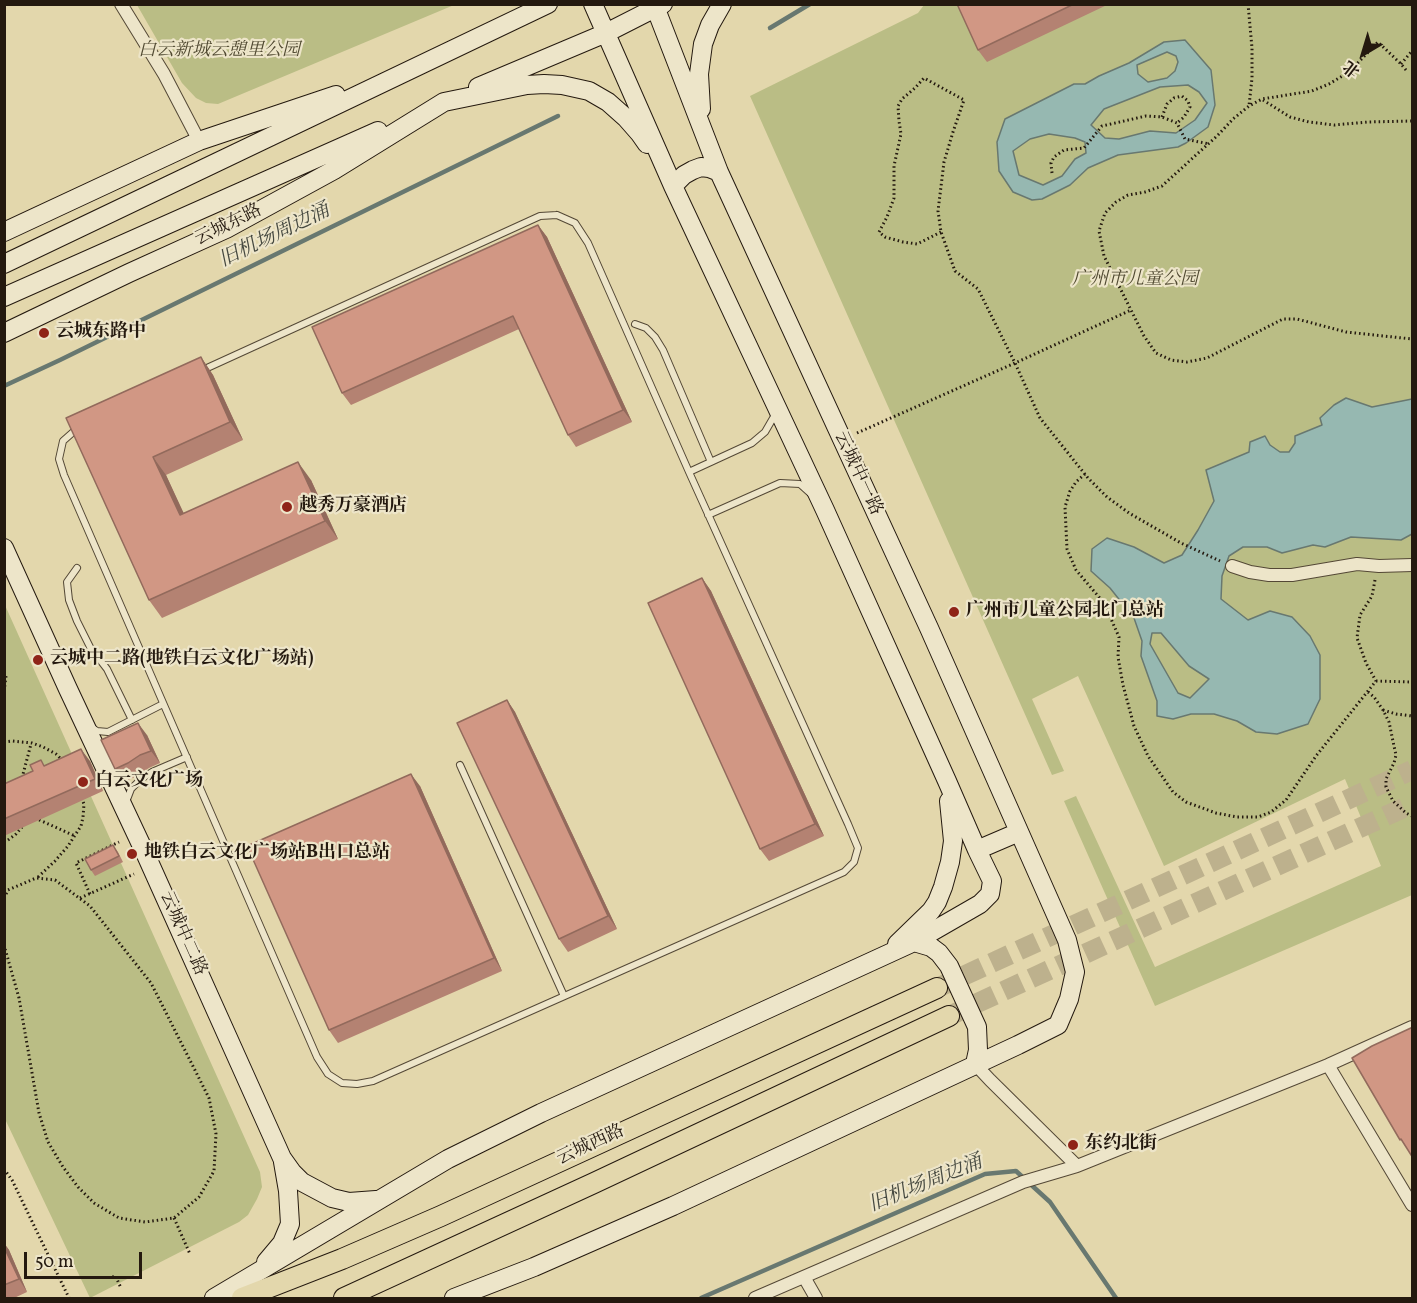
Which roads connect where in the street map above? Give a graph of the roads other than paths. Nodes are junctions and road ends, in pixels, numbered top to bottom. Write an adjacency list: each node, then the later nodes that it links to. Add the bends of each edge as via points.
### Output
1 (121, 4): 10 (street)
2 (548, 4): 7 (main road)
3 (593, 4): 6 (main road)
4 (722, 4): 9 (main road, via 703,44 699,74)
5 (657, 6): 6 (main road, 云城东路); 9 (main road, 云城中一路)
6 (606, 33): 8 (main road, 云城东路); 12 (main road)
7 (423, 65): 10 (main road); 14 (main road)
8 (444, 102): 12 (main road, via 544,84 588,91 626,118); 15 (main road, 云城东路); 17 (main road, 云城东路, via 334,170 226,229)
9 (701, 126): 11 (main road, 云城中一路)
10 (199, 141): 13 (main road)
11 (719, 172): 12 (main road, via 700,167); 34 (main road, 云城中一路)
12 (673, 186): 18 (main road)
13 (4, 232)
14 (4, 264)
15 (4, 297)
16 (635, 324): 19 (lane, via 646,328 663,350)
17 (4, 333)
18 (777, 409): 19 (lane, via 765,432 752,443); 21 (main road)
19 (711, 462): 20 (lane)
20 (689, 472): 22 (lane); 27 (lane, via 588,243 575,223 557,215 540,216 80,426 63,441 59,459 64,475)
21 (820, 501): 22 (lane, via 800,484 780,483); 32 (main road)
22 (708, 515): 39 (lane, via 848,824 858,848 854,862 844,872)
23 (4, 548): 28 (main road, 云城中二路)
24 (1413, 565): 25 (street, via 1357,564 1292,575 1269,575)
25 (1232, 566)
26 (77, 568): 29 (lane, via 67,582 69,600 90,647 107,669)
27 (164, 704): 29 (lane); 30 (lane)
28 (82, 720): 29 (lane, via 98,731 108,732); 33 (main road, 云城中二路)
29 (132, 720)
30 (187, 757): 33 (lane, via 141,779 131,789); 39 (lane, via 313,1047 328,1074 342,1083 373,1081)
31 (460, 765): 39 (lane)
32 (947, 781): 35 (main road); 37 (main road, via 953,841 943,887 931,911)
33 (124, 808): 44 (main road, 云城中二路)
34 (1019, 832): 35 (main road); 42 (main road, 云城中一路, via 1067,940 1075,972 1058,1025)
35 (977, 850): 36 (main road, via 992,881 990,894 980,904)
36 (914, 942): 37 (main road); 42 (main road, via 931,947 949,966 977,1027)
37 (883, 957): 46 (main road, via 483,1141)
38 (937, 988): 51 (main road, 云城西路, via 441,1215)
39 (564, 996)
40 (949, 1016): 52 (main road, 云城西路)
41 (1413, 1027): 43 (street)
42 (975, 1064): 45 (street); 53 (main road, 云城中一路, via 673,1206)
43 (1328, 1065): 45 (street); 47 (street)
44 (282, 1158): 46 (main road, via 302,1182 332,1198 348,1202); 48 (main road, via 290,1224 282,1243)
45 (1077, 1166): 49 (street, via 1023,1182)
46 (381, 1199): 48 (main road)
47 (1413, 1205)
48 (256, 1272): 50 (main road)
49 (804, 1277): 54 (street); 55 (street)
50 (214, 1299)
51 (242, 1299)
52 (344, 1299)
53 (454, 1299)
54 (754, 1299)
55 (816, 1299)

